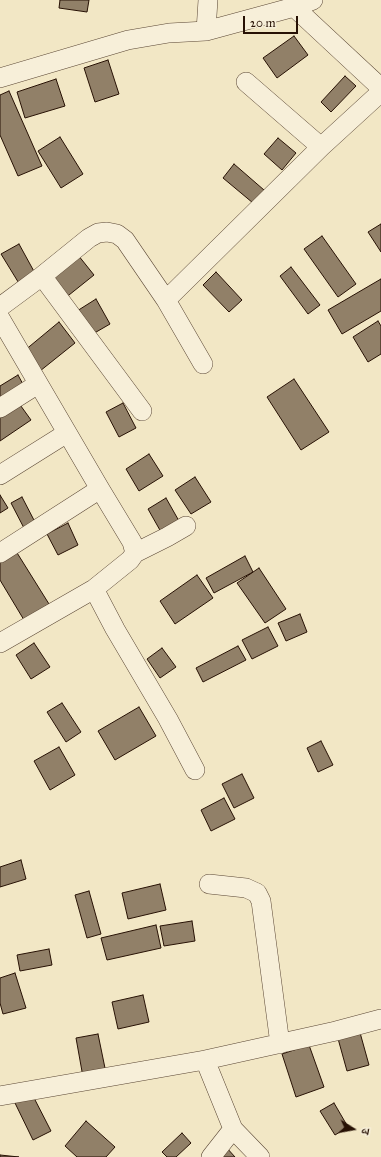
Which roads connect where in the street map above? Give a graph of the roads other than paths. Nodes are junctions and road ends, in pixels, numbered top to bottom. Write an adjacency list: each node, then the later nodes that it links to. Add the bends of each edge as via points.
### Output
1 (208, 0): 4 (street)
2 (313, 0): 3 (street)
3 (294, 3): 4 (street); 7 (street)
4 (206, 31): 5 (street, via 169,33 128,40)
5 (0, 78)
6 (246, 82): 9 (street)
7 (381, 88)
8 (381, 92): 9 (street)
9 (321, 147): 11 (street)
10 (42, 276): 11 (street, via 89,238 98,233 108,232 125,240); 12 (street); 17 (street)
11 (166, 300): 14 (street)
12 (0, 307)
13 (0, 318): 15 (street)
14 (203, 364)
15 (38, 384): 16 (street); 18 (street)
16 (0, 408)
17 (142, 411)
18 (67, 433): 19 (street); 20 (street)
19 (0, 474)
20 (100, 489): 22 (street); 23 (street, via 132,542)
21 (186, 526): 23 (street)
22 (0, 553)
23 (135, 553): 24 (street)
24 (94, 589): 25 (street); 26 (street)
25 (0, 643)
26 (195, 770)
27 (208, 884): 29 (street, via 246,888 257,893 261,901)
28 (381, 1019): 29 (street)
29 (280, 1044): 30 (street)
30 (205, 1060): 31 (street); 32 (street)
31 (0, 1096)
32 (233, 1128): 33 (street); 34 (street)
33 (211, 1157)
34 (260, 1157)

